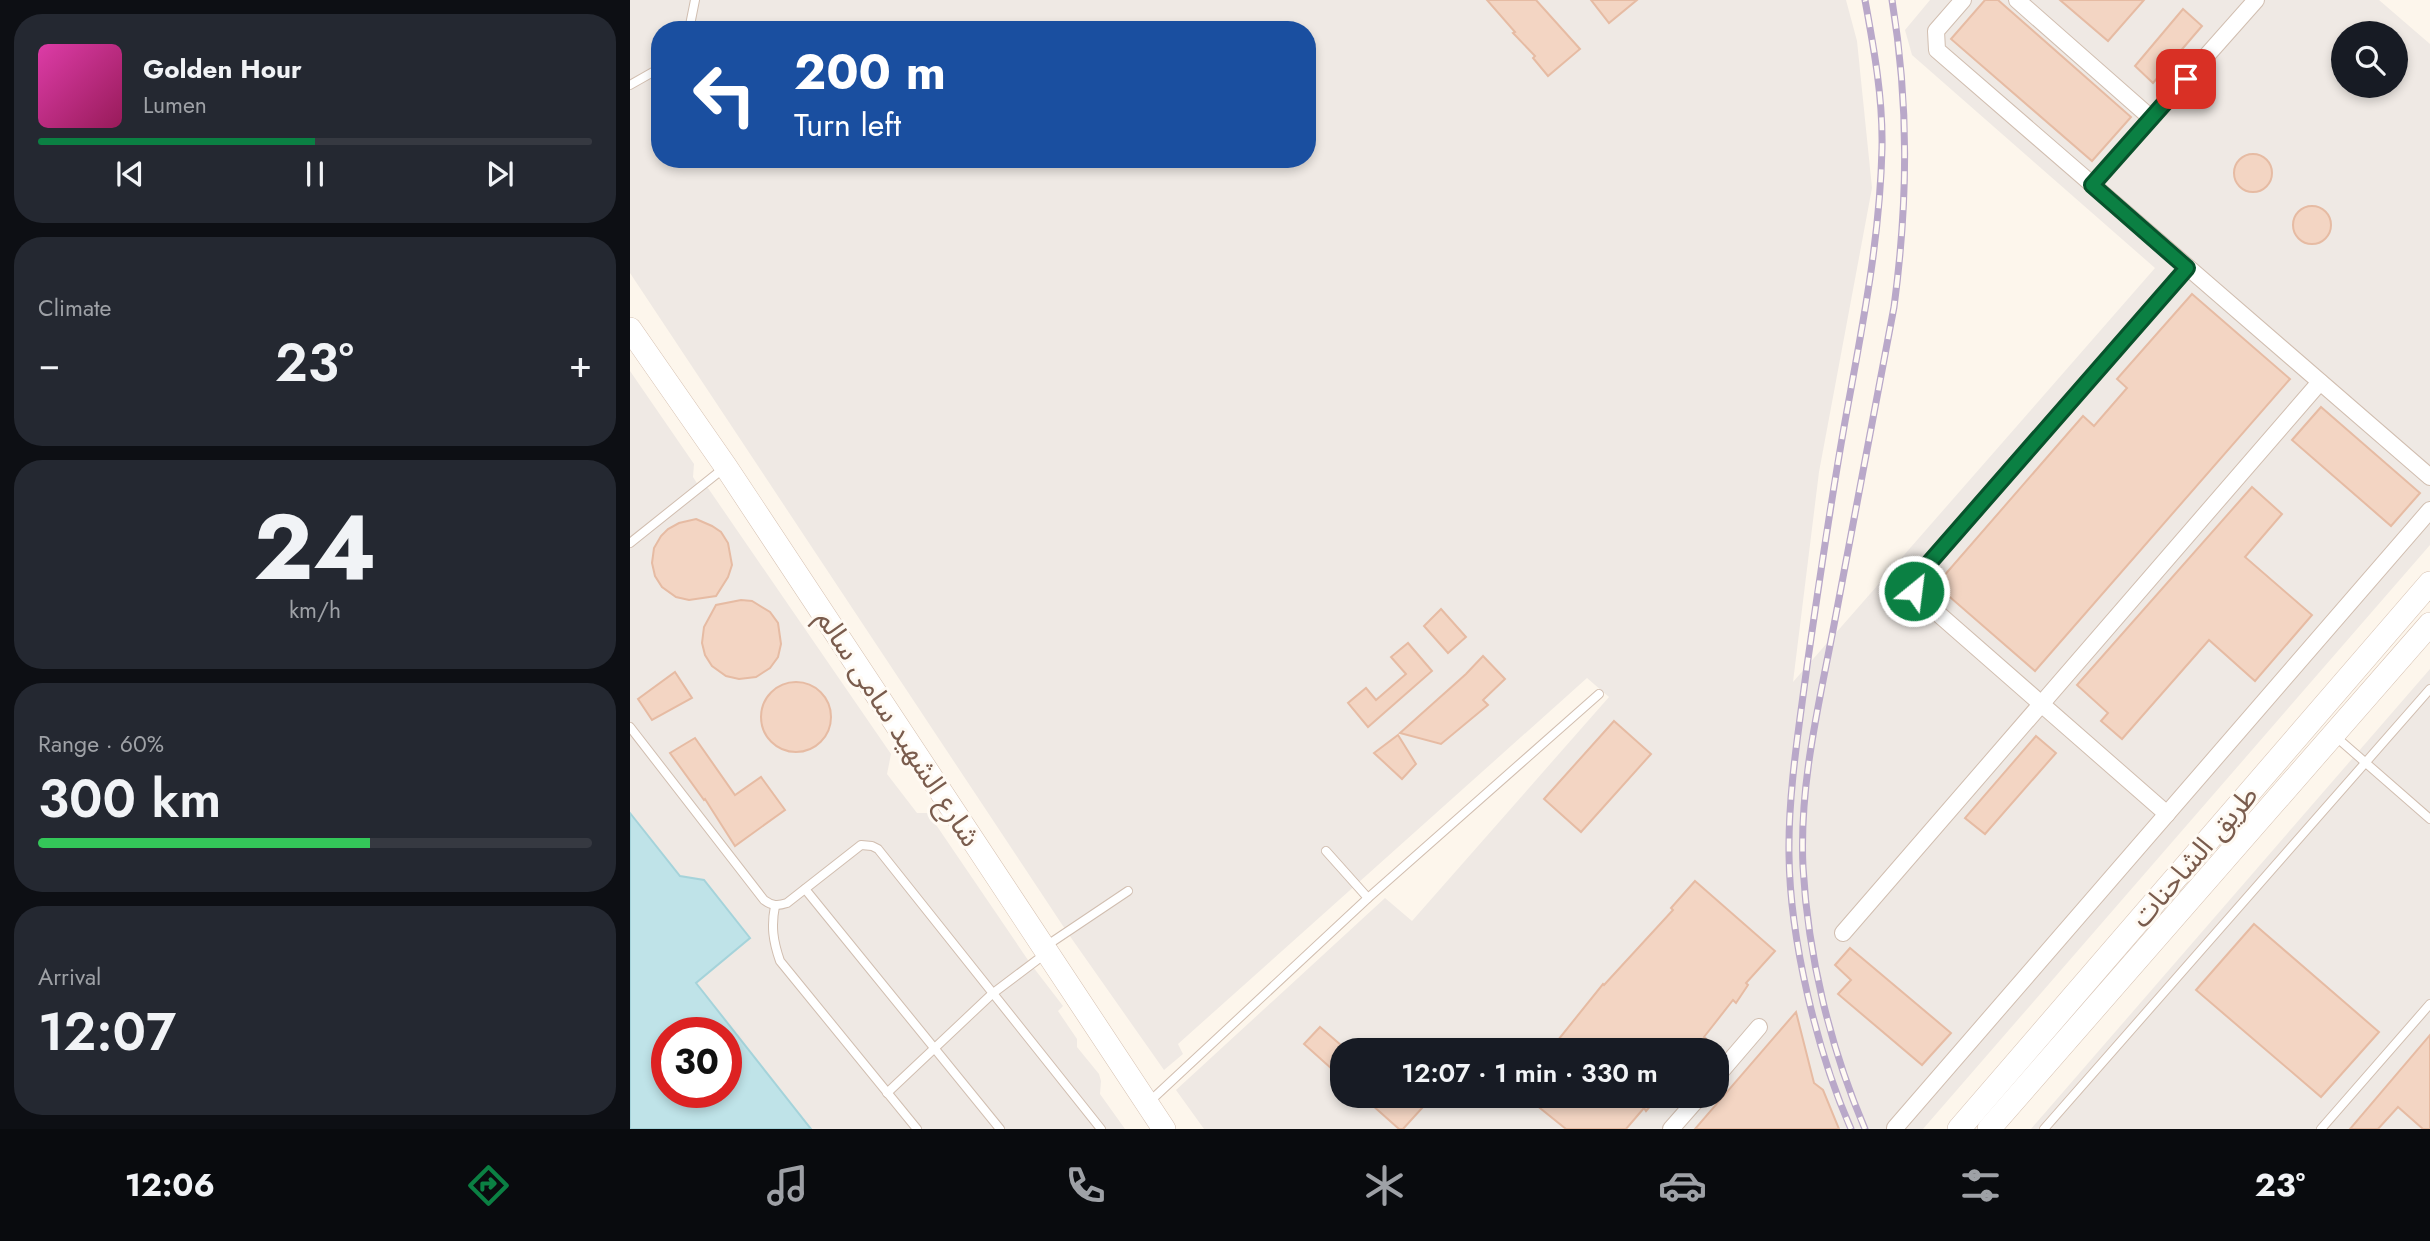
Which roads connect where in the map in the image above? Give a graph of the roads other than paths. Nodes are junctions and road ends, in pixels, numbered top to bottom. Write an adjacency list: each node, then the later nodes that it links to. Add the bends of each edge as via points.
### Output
1 (695, 0): 5 (lane)
2 (1963, 0): 9 (street, via 1936,32 1937,50)
3 (2017, 0): 8 (street)
4 (2256, 0): 8 (street)
5 (691, 21)
6 (651, 73): 7 (lane)
7 (630, 85)
8 (2151, 118): 9 (street)
9 (2092, 185): 10 (street)
10 (2187, 268): 12 (street); 22 (street, via 1913,584 1918,596)
11 (630, 329): 13 (main road, شارع الشهيد سامى سالم)
12 (2320, 382): 14 (street); 22 (street)
13 (726, 467): 16 (lane); 36 (main road, شارع الشهيد سامى سالم)
14 (2430, 477)
15 (2430, 510): 26 (street)
16 (630, 543)
17 (2430, 583): 18 (main road, طريق الشاحنات)
18 (2394, 624): 19 (main road); 30 (main road, طريق الشاحنات)
19 (2423, 632): 24 (main road, طريق الشاحنات)
20 (2430, 689): 25 (lane)
21 (1599, 694): 32 (lane)
22 (2041, 704): 26 (street); 35 (street)
23 (630, 727): 33 (lane, via 764,901)
24 (2333, 734): 25 (lane); 34 (main road, طريق الشاحنات)
25 (2366, 763): 27 (lane); 53 (lane)
26 (2167, 814): 45 (street)
27 (2430, 819)
28 (1326, 851): 32 (lane)
29 (805, 888): 33 (lane, via 787,903); 37 (lane, via 861,845 878,849); 40 (lane)
30 (2165, 890): 34 (main road, via 2169,902); 51 (main road, طريق الشاحنات)
31 (1128, 891): 36 (lane)
32 (1368, 898): 43 (lane)
33 (775, 905): 42 (lane, via 773,943 780,961)
34 (2185, 905): 52 (main road, طريق الشاحنات)
35 (1843, 933)
36 (1046, 950): 37 (lane); 43 (main road, شارع الشهيد سامى سالم)
37 (992, 994): 40 (lane); 48 (lane)
38 (2430, 1004): 54 (lane)
39 (1759, 1027): 41 (street)
40 (935, 1048): 42 (lane); 47 (lane)
41 (1729, 1062)
42 (887, 1093): 46 (lane)
43 (1147, 1104): 49 (main road, شارع الشهيد سامى سالم)
44 (1689, 1108): 50 (street)
45 (1895, 1128)
46 (916, 1129)
47 (1000, 1129)
48 (1101, 1129)
49 (1164, 1129)
50 (1671, 1129)
51 (1959, 1129)
52 (1989, 1129)
53 (2045, 1129)
54 (2321, 1129)

